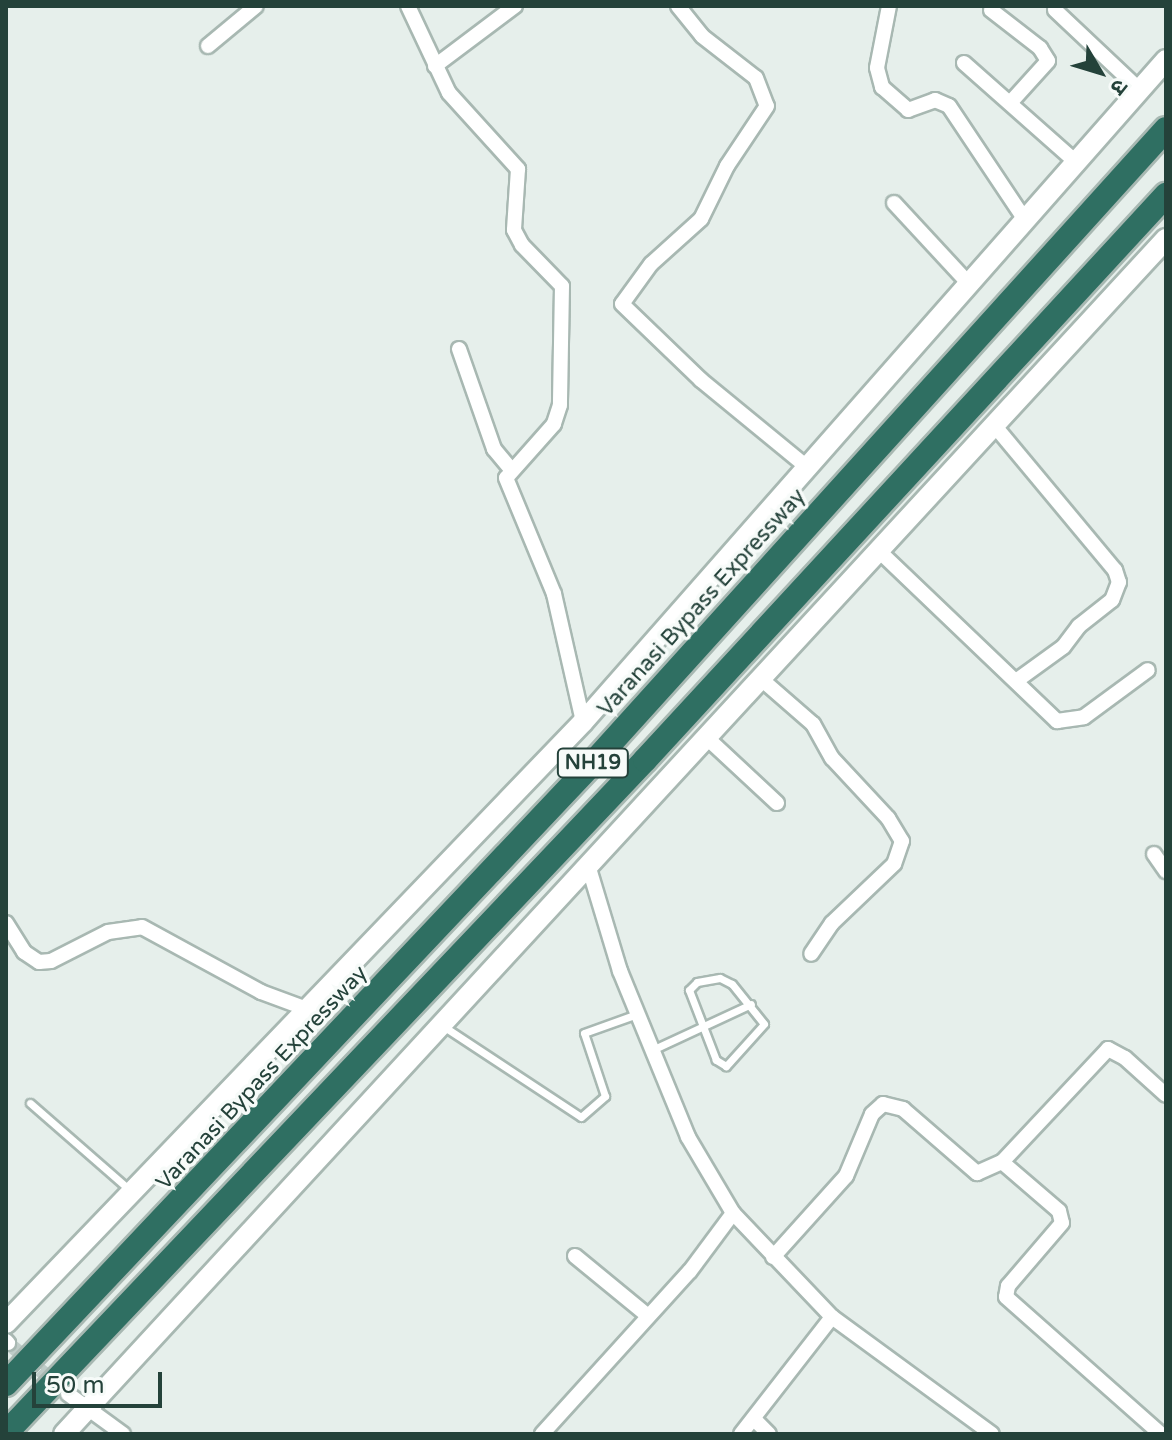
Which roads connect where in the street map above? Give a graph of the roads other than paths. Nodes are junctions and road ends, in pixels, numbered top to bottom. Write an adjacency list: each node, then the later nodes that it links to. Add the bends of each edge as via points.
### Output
1 (256, 6): 8 (street)
2 (408, 6): 11 (street)
3 (515, 6): 11 (street)
4 (678, 6): 23 (street, via 707,41 756,78 767,106 727,166 701,219 651,264 622,304 701,380)
5 (889, 6): 18 (street, via 877,68 882,87 908,110 935,100 949,106)
6 (991, 10): 13 (street, via 1040,48 1048,61)
7 (1055, 10): 12 (street)
8 (208, 46)
9 (1166, 60): 12 (street)
10 (964, 63): 13 (street)
11 (435, 66): 24 (street, via 463,112 518,169 514,230 562,286 560,405 543,439)
12 (1140, 90): 15 (street)
13 (1011, 102): 15 (street)
14 (1166, 129): 53 (highway, Varanasi Bypass Expressway / NH19, via 591,765)
15 (1076, 162): 18 (street)
16 (1166, 195): 57 (highway, NH19, via 645,760)
17 (894, 203): 20 (street)
18 (1025, 220): 20 (street)
19 (1166, 239): 22 (street)
20 (969, 284): 23 (street)
21 (459, 349): 24 (street, via 494,449)
22 (994, 425): 25 (street); 28 (street, via 1115,570 1119,582 1112,600 1079,626 1063,647)
23 (807, 467): 29 (street)
24 (511, 469): 29 (street, via 507,488 554,594)
25 (878, 550): 27 (street); 28 (street)
26 (1148, 670): 28 (street, via 1070,723 1057,721)
27 (760, 678): 30 (street); 36 (street, via 813,724 832,758 888,818 902,841 894,864 832,923)
28 (1016, 681)
29 (583, 722): 38 (street)
30 (706, 737): 31 (street); 33 (street)
31 (777, 803)
32 (1154, 854): 34 (street)
33 (588, 865): 39 (street); 40 (street)
34 (1166, 871)
35 (6, 923): 38 (street, via 24,952 39,962 108,932 142,927 261,992)
36 (811, 954)
37 (751, 1004): 41 (lane); 41 (lane, via 726,979 697,982 689,990); 41 (lane, via 764,1024 731,1064 716,1060)
38 (307, 1009): 46 (street)
39 (637, 1014): 40 (lane, via 584,1033 605,1096 581,1117); 42 (street)
40 (442, 1025): 55 (street)
41 (702, 1026): 42 (lane)
42 (652, 1050): 47 (street, via 688,1137)
43 (1166, 1095): 45 (street, via 1108,1049)
44 (30, 1103): 46 (lane)
45 (1002, 1162): 49 (street, via 989,1171 966,1168 903,1109 883,1104 872,1114 846,1176); 64 (street, via 1059,1211 1062,1223 1008,1286 1006,1297)
46 (132, 1192): 52 (street)
47 (733, 1213): 49 (street); 50 (street)
48 (575, 1256): 50 (street)
49 (773, 1257): 51 (street)
50 (648, 1316): 60 (street)
51 (832, 1317): 56 (street); 63 (street)
52 (7, 1336)
53 (6, 1384)
54 (68, 1394): 55 (street)
55 (87, 1410): 58 (street); 59 (street)
56 (754, 1419): 61 (street); 62 (street)
57 (6, 1433)
58 (64, 1434)
59 (123, 1434)
60 (542, 1434)
61 (741, 1434)
62 (769, 1434)
63 (992, 1434)
64 (1161, 1434)

